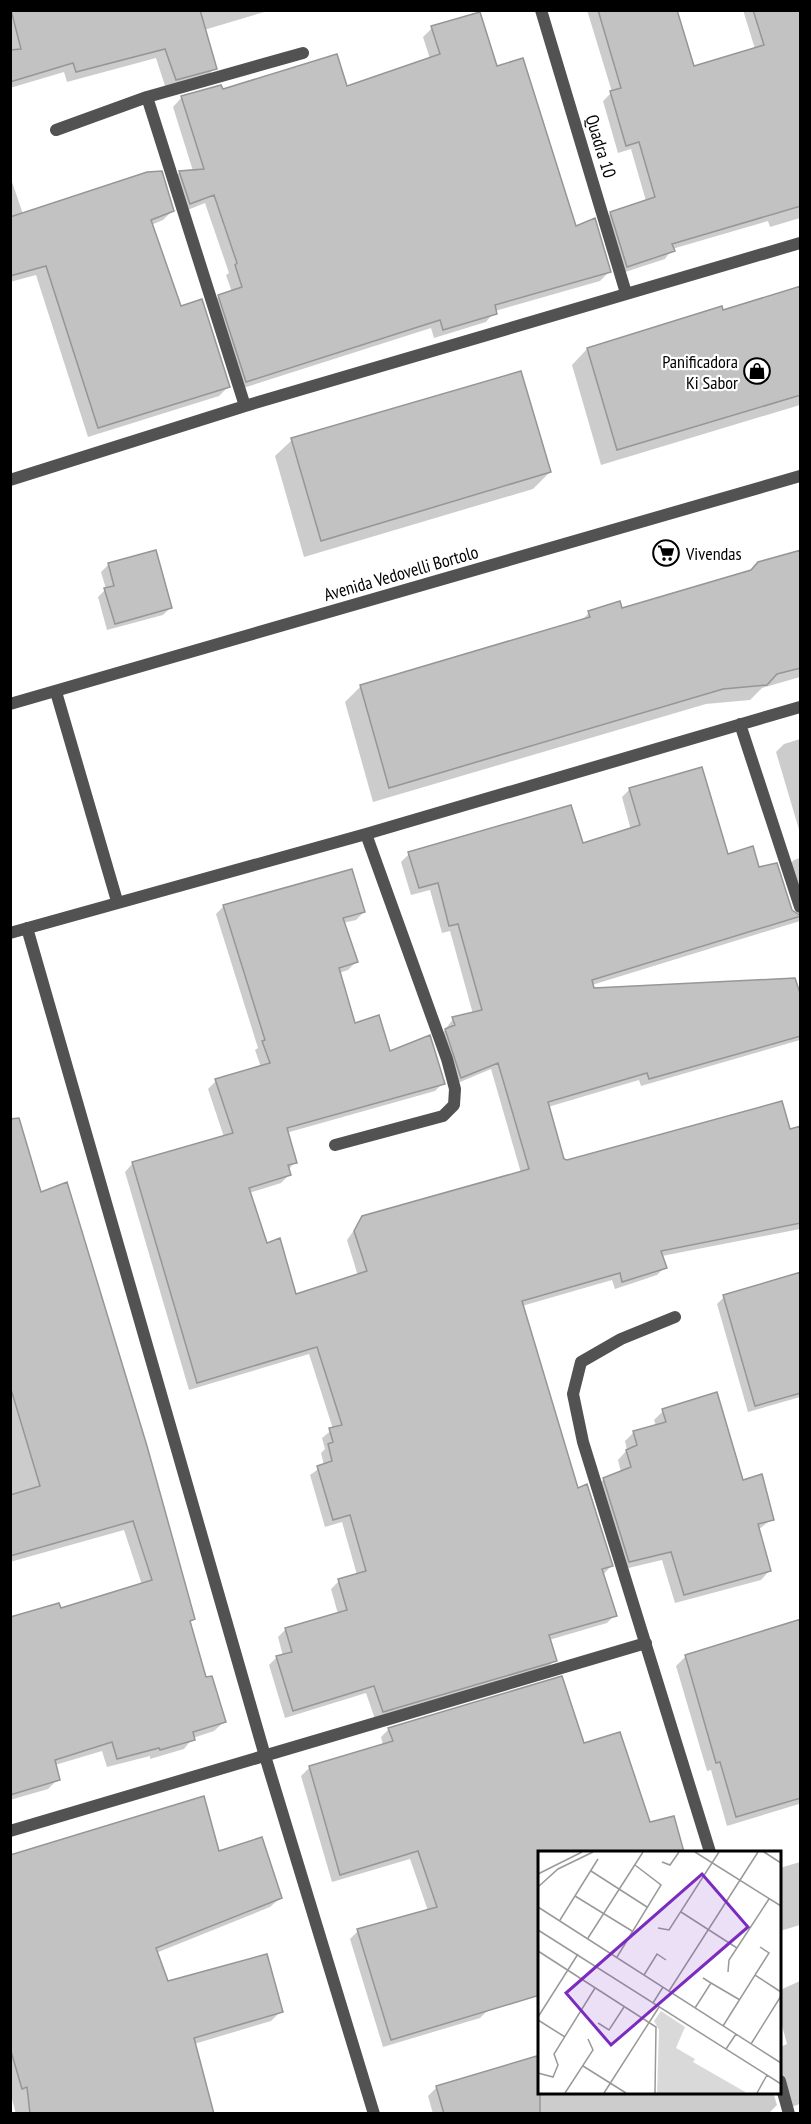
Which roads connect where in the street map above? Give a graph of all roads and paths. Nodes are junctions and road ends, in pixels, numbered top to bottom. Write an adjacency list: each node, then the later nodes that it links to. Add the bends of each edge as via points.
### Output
1 (541, 10): 6 (street, Quadra 10)
2 (303, 53): 3 (street)
3 (147, 97): 4 (street); 7 (street)
4 (56, 130)
5 (801, 243): 6 (street)
6 (626, 293): 7 (street)
7 (245, 406): 9 (street)
8 (801, 476): 10 (street, Avenida Vedovelli Bortolo)
9 (10, 480)
10 (56, 692): 11 (street, Avenida Vedovelli Bortolo); 15 (street)
11 (10, 704)
12 (801, 707): 13 (street)
13 (740, 724): 14 (street); 16 (street)
14 (366, 834): 15 (street); 19 (street, via 447,1059 455,1089 454,1105 443,1116)
15 (117, 901): 17 (street)
16 (801, 907)
17 (27, 928): 18 (street); 22 (street)
18 (10, 933)
19 (336, 1145)
20 (675, 1317): 21 (street, via 621,1339 581,1362 573,1394 583,1442)
21 (646, 1643): 22 (street); 24 (street)
22 (265, 1756): 23 (street); 26 (street)
23 (10, 1831)
24 (710, 1851)
25 (781, 2085): 27 (street)
26 (374, 2114)
27 (789, 2114)

